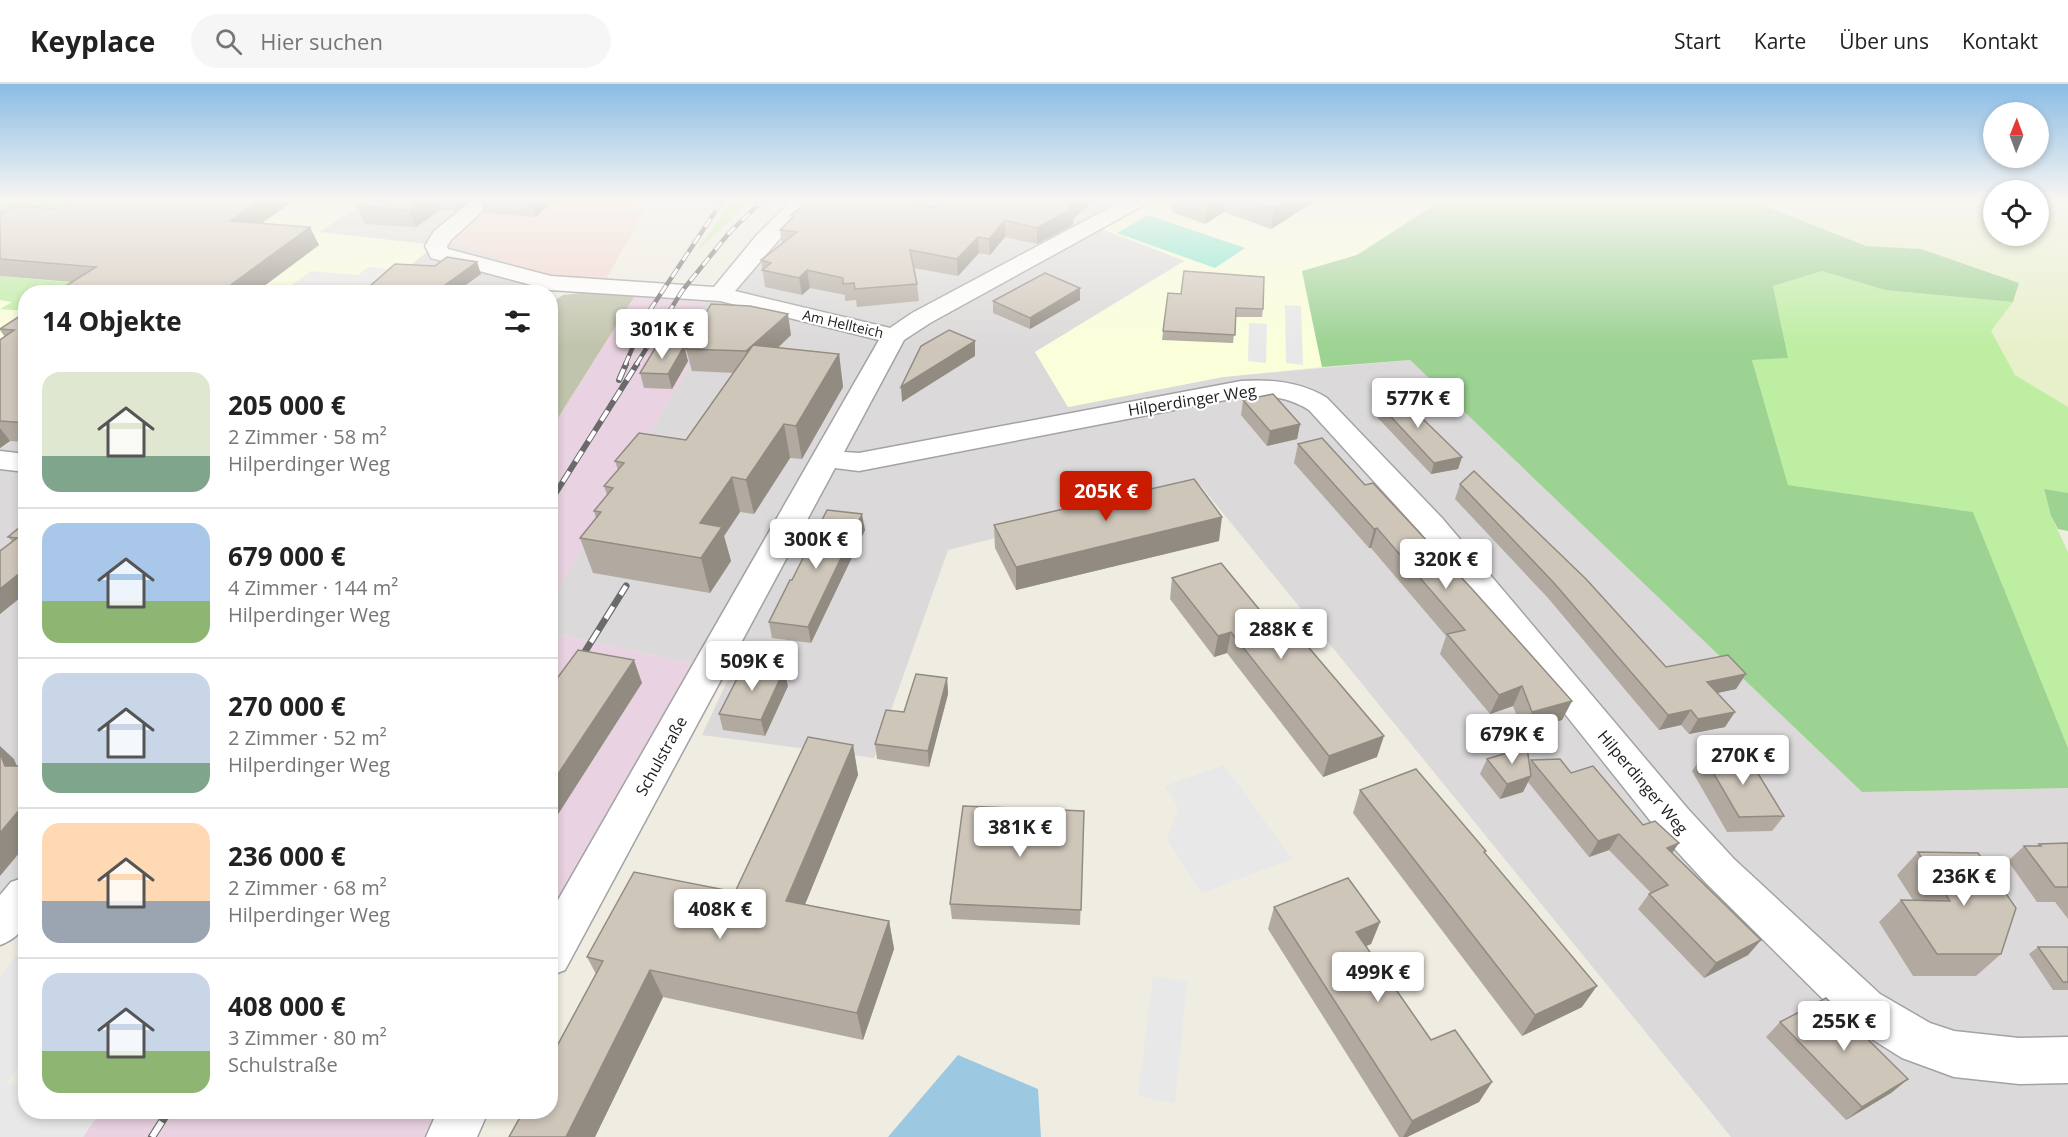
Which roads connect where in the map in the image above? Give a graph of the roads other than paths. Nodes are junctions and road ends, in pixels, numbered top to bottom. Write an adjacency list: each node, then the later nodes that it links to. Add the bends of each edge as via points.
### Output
1 (438, 249): 4 (street, Am Hellteich)
2 (757, 249): 6 (street)
3 (1048, 249): 7 (street, Am Hellteich)
4 (536, 285)
5 (558, 288): 6 (street, Am Hellteich)
6 (720, 294): 7 (street, Am Hellteich)
7 (894, 336): 8 (street, Schulstraße)
8 (827, 459): 13 (street, Schulstraße); 14 (street, Hilperdinger Weg, via 859,462 1241,389 1277,388 1307,396 1431,525 1674,821 1720,871 1864,1009 1918,1042 1954,1054 2019,1061)
9 (0, 460): 10 (street)
10 (18, 462)
11 (18, 905): 12 (street)
12 (0, 926)
13 (558, 942)
14 (2068, 1060)
15 (460, 1119): 16 (street)
16 (450, 1137)

